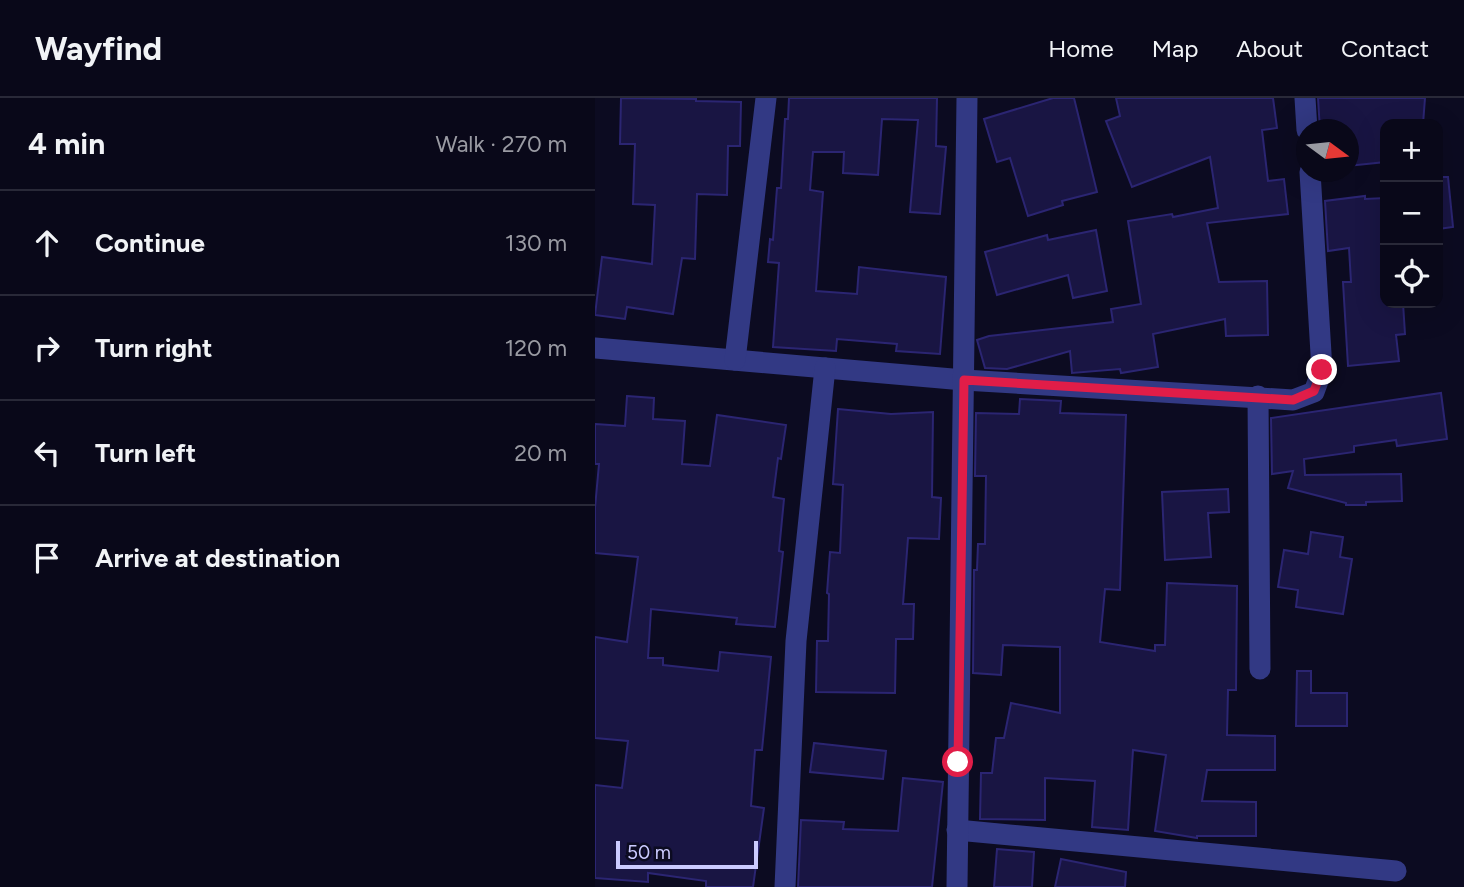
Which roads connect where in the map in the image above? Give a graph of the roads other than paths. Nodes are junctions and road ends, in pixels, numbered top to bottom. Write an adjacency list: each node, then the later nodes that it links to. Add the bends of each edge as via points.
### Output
1 (766, 98): 7 (street)
2 (967, 98): 9 (street)
3 (1305, 98): 4 (street)
4 (1306, 119)
5 (1311, 182): 10 (street, via 1322,370 1314,391 1293,400)
6 (595, 348): 7 (street)
7 (735, 360): 8 (street)
8 (825, 368): 9 (street); 14 (street, via 796,641)
9 (964, 380): 10 (street); 12 (street)
10 (1258, 397): 11 (street)
11 (1260, 669)
12 (957, 830): 13 (street); 15 (street)
13 (1396, 871)
14 (785, 887)
15 (957, 887)

